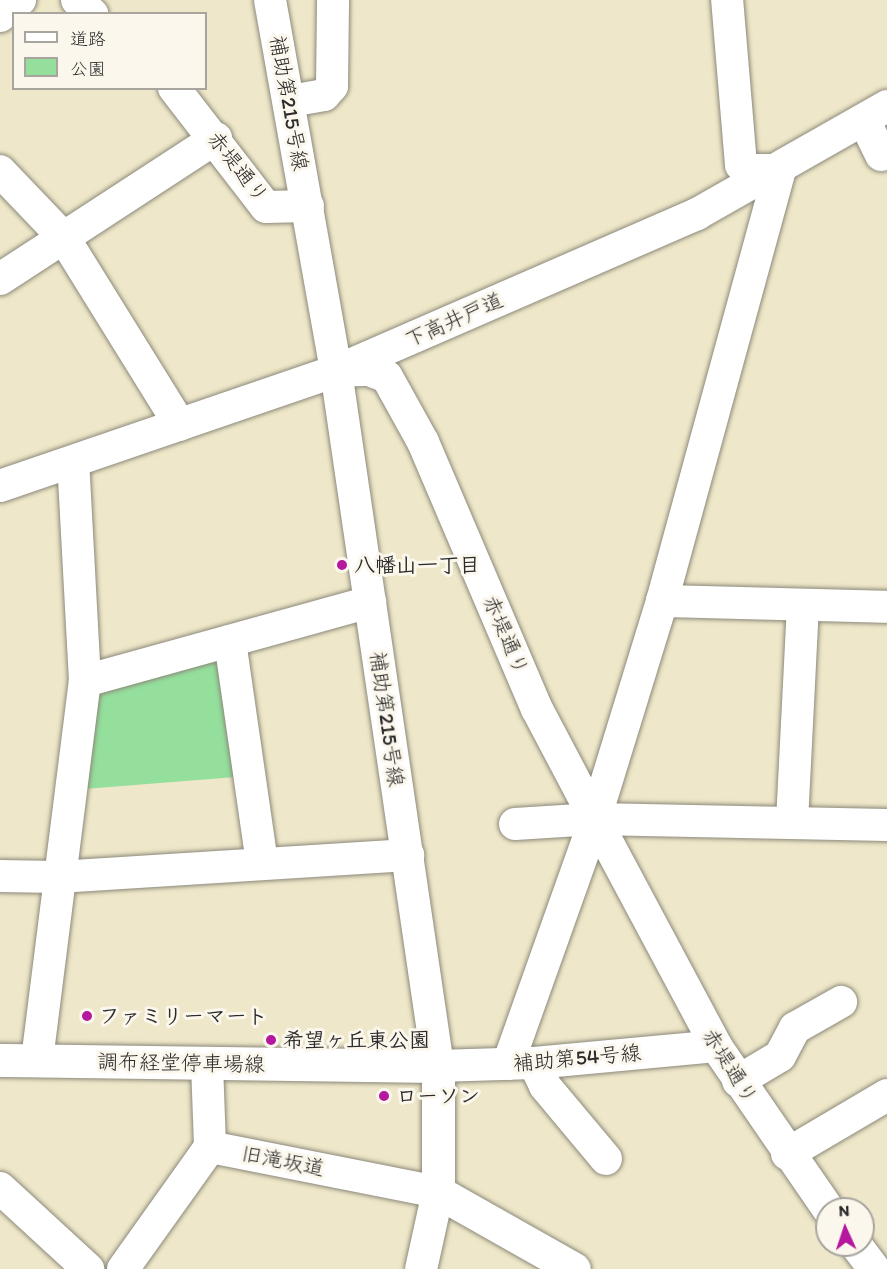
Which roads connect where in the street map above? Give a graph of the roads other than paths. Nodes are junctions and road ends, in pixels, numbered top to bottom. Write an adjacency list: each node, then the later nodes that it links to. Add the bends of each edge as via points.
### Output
1 (20, 0): 7 (street)
2 (78, 0): 6 (street)
3 (270, 0): 9 (street, 補助第215号線)
4 (333, 0): 9 (street, via 332,86 324,94)
5 (727, 0): 13 (street, via 741,165 749,170)
6 (90, 12)
7 (0, 16)
8 (176, 90): 11 (street, 赤堤通り)
9 (290, 101): 15 (street, 補助第215号線)
10 (876, 113): 12 (street); 13 (street, 下高井戸道)
11 (216, 138): 15 (street, 赤堤通り, via 266,207); 16 (street)
12 (881, 155)
13 (780, 170): 18 (street, 下高井戸道, via 697,214); 22 (street)
14 (0, 171): 16 (street)
15 (308, 206): 18 (street)
16 (64, 238): 17 (street); 19 (street)
17 (0, 279)
18 (336, 371): 19 (street, 下高井戸道); 23 (street, 補助第215号線); 28 (street, 赤堤通り, via 369,370 387,377 423,442 537,709)
19 (180, 425): 20 (street, 下高井戸道)
20 (73, 462): 21 (street, 下高井戸道); 27 (street)
21 (0, 486)
22 (662, 601): 24 (street); 28 (street)
23 (370, 602): 26 (street); 32 (street, 補助第215号線)
24 (803, 605): 25 (street); 29 (street)
25 (887, 607)
26 (230, 641): 27 (street); 33 (street)
27 (85, 681): 35 (street)
28 (595, 819): 29 (street); 30 (street); 37 (street, 赤堤通り); 41 (street)
29 (792, 822): 31 (street)
30 (515, 824)
31 (887, 825)
32 (408, 855): 33 (street); 42 (street, 補助第215号線)
33 (262, 864): 35 (street)
34 (0, 876): 35 (street)
35 (58, 878): 39 (street)
36 (841, 1002): 43 (street, via 795,1028 780,1056)
37 (716, 1046): 41 (street, 補助第54号線); 43 (street, 赤堤通り)
38 (0, 1060): 39 (main road, 調布経堂停車場線)
39 (37, 1060): 40 (main road, 調布経堂停車場線)
40 (207, 1064): 42 (main road, 調布経堂停車場線); 45 (street)
41 (521, 1064): 42 (street, 補助第54号線); 47 (street, via 545,1086)
42 (438, 1066): 49 (main road)
43 (738, 1081): 46 (street, 赤堤通り)
44 (887, 1095): 46 (street)
45 (210, 1147): 49 (street, 旧滝坂道); 52 (street)
46 (787, 1154): 50 (street, 赤堤通り)
47 (606, 1159)
48 (0, 1188): 51 (street)
49 (438, 1192): 53 (street); 54 (main road)
50 (819, 1197)
51 (88, 1269)
52 (123, 1269)
53 (421, 1269)
54 (574, 1269)

